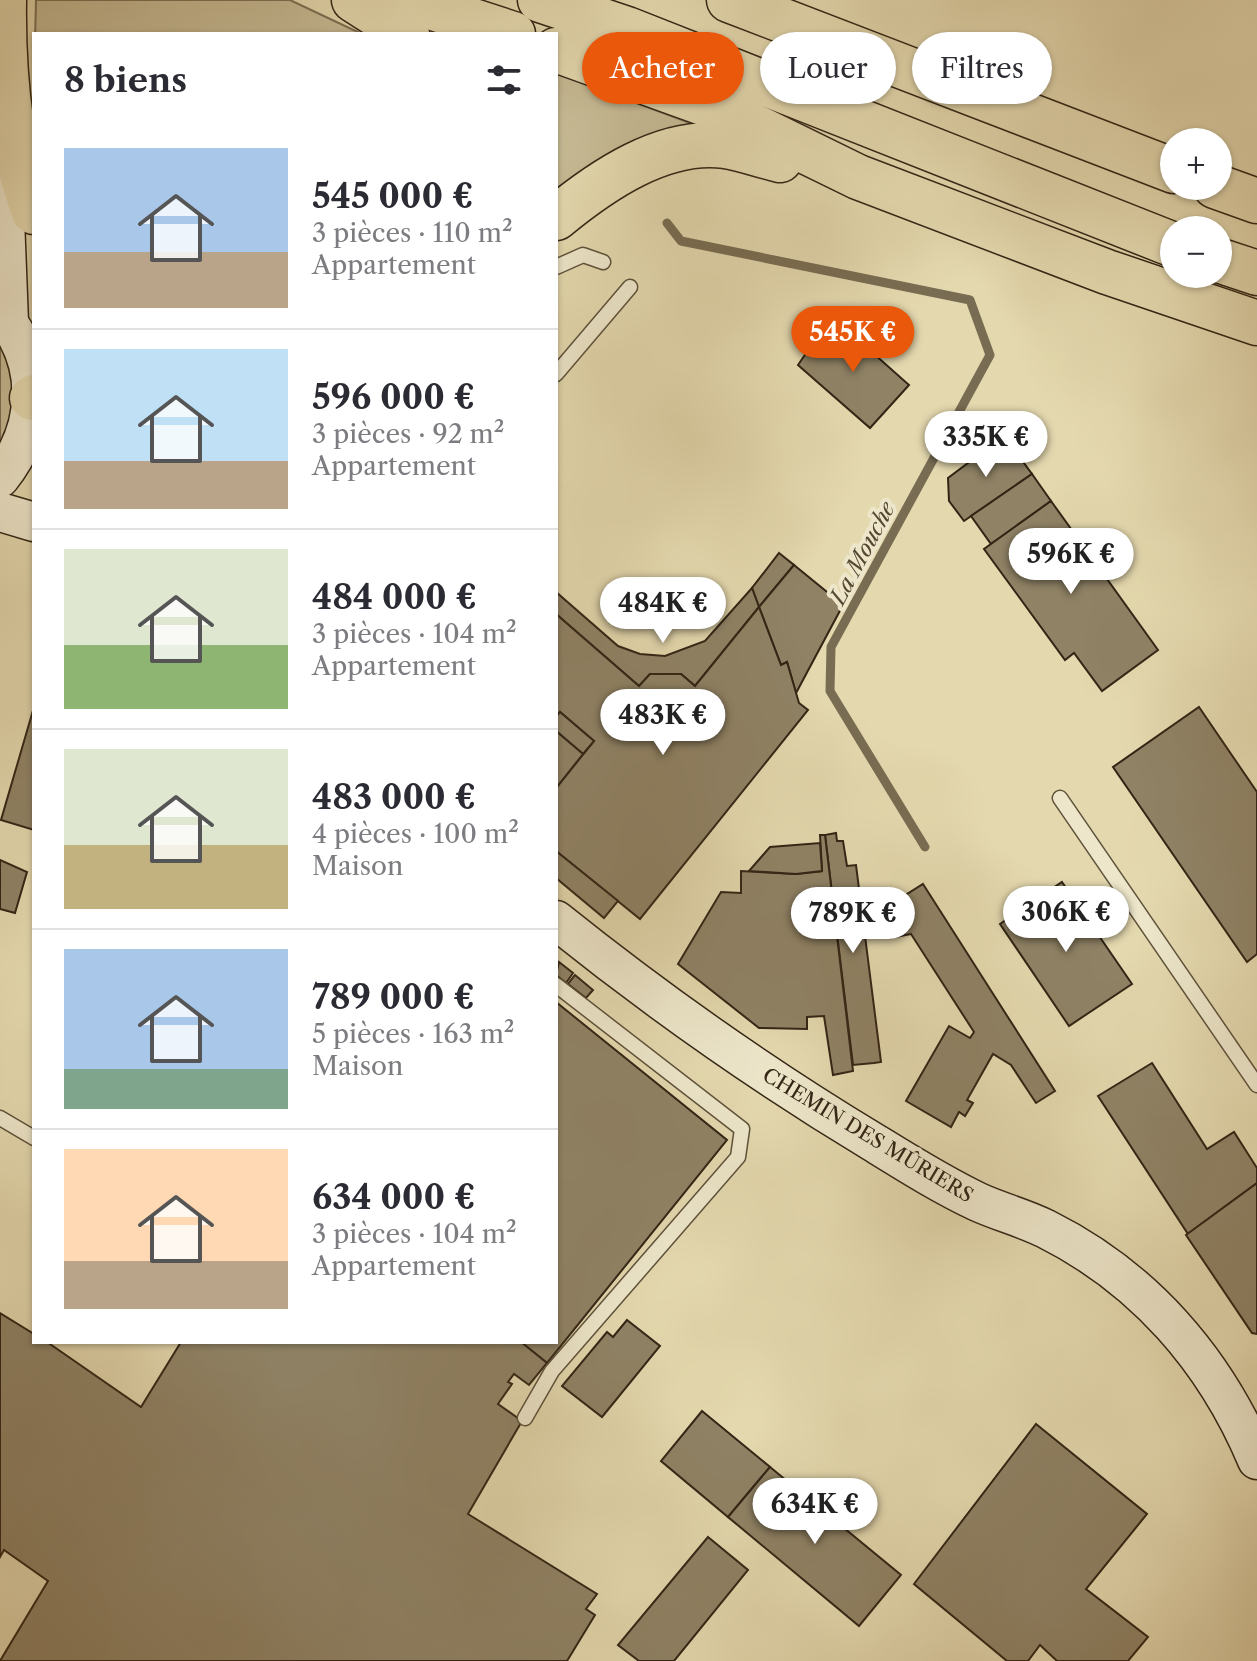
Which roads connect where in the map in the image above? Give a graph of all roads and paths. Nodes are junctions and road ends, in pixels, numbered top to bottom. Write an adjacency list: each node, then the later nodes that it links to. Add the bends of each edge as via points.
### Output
1 (4, 0): 18 (highway, via 15,149)
2 (354, 0): 7 (highway)
3 (409, 0): 8 (highway)
4 (540, 0): 20 (highway, via 627,29)
5 (729, 0): 11 (highway)
6 (805, 0): 10 (highway, via 879,34)
7 (404, 32)
8 (507, 32)
9 (558, 51): 15 (highway, via 717,108)
10 (912, 64)
11 (912, 72)
12 (997, 104): 14 (highway)
13 (0, 126): 26 (street)
14 (1160, 166)
15 (858, 177): 19 (highway, via 808,170 724,146 681,149 639,163); 27 (highway)
16 (1232, 192): 17 (highway)
17 (1257, 201)
18 (32, 205)
19 (558, 216)
20 (1160, 239)
21 (603, 262): 23 (lane, via 583,255)
22 (1232, 265): 24 (highway)
23 (558, 266)
24 (1257, 273)
25 (630, 287): 28 (lane)
26 (4, 317): 29 (street, via 27,358)
27 (1257, 323)
28 (558, 372)
29 (31, 427): 30 (street)
30 (0, 478)
31 (0, 512): 32 (street)
32 (32, 521)
33 (1060, 798): 36 (lane)
34 (558, 922): 40 (street, CHEMIN DES MÛRIERS, via 704,1032 818,1109 920,1171 1045,1228 1116,1271 1181,1332 1218,1382)
35 (558, 987): 39 (lane, via 742,1129 738,1157 552,1371)
36 (1257, 1085)
37 (0, 1118): 38 (lane)
38 (32, 1137)
39 (525, 1418)
40 (1257, 1460)

